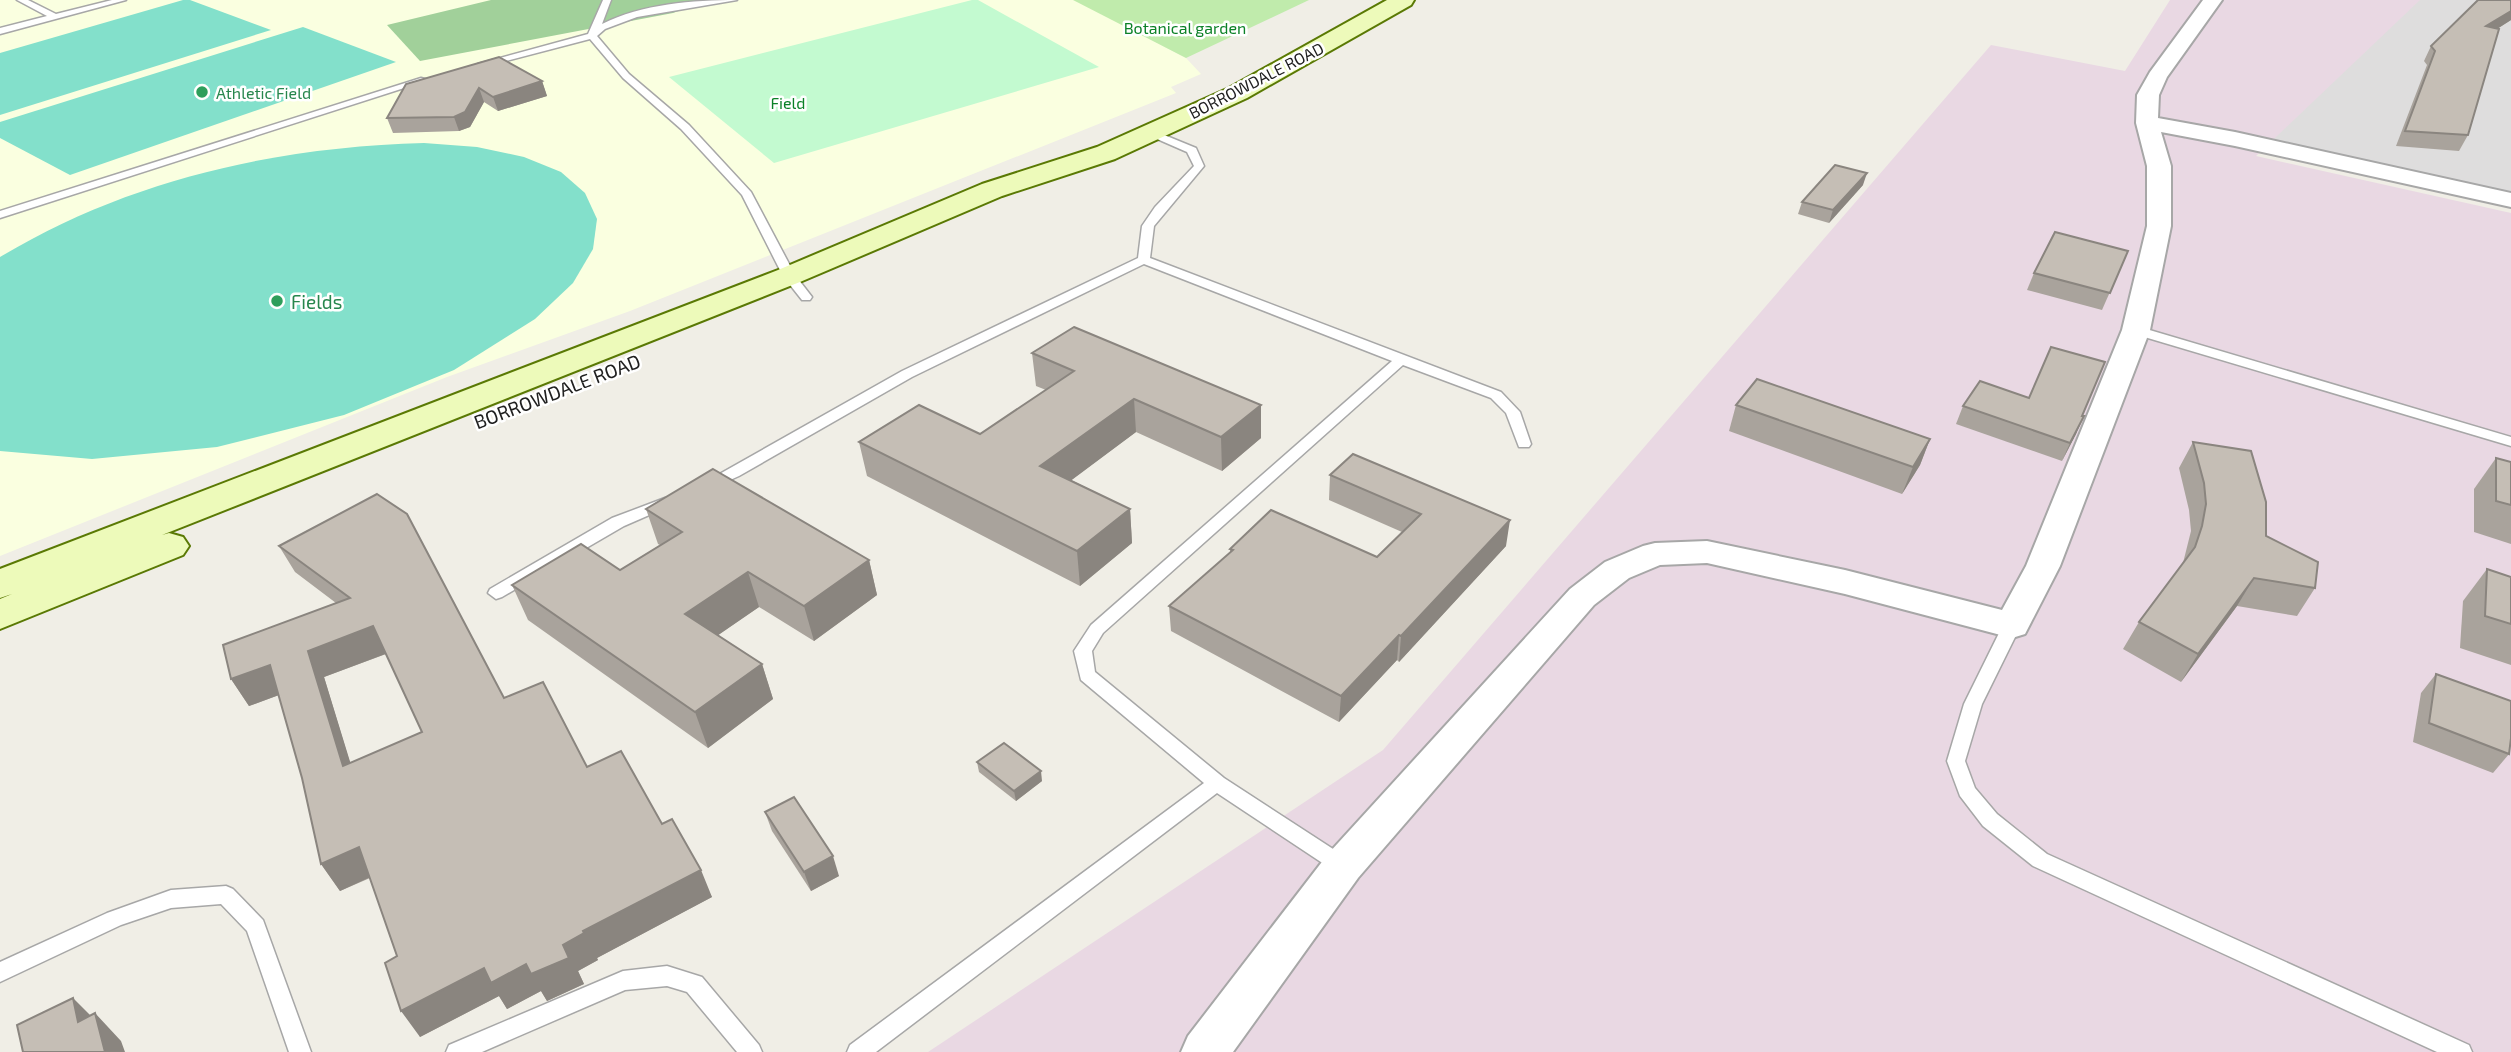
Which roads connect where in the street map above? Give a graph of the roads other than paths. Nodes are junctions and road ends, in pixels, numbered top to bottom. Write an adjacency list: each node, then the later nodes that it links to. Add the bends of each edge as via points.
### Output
1 (21, 0): 7 (lane)
2 (121, 0): 7 (lane)
3 (607, 0): 9 (lane)
4 (733, 0): 9 (lane, via 621,18 597,28)
5 (1404, 0): 13 (main road, BORROWDALE ROAD, via 1238,93)
6 (2213, 0): 12 (street, via 2157,76 2148,95)
7 (55, 17): 8 (lane)
8 (0, 31)
9 (592, 36): 10 (lane); 17 (lane, via 626,76 685,127 747,194)
10 (474, 66)
11 (435, 76): 15 (lane)
12 (2147, 123): 14 (street); 18 (street, via 2159,166 2159,226)
13 (1152, 132): 16 (lane, via 1192,150 1199,166 1146,228); 17 (main road, BORROWDALE ROAD, via 1075,172)
14 (2511, 200)
15 (0, 215)
16 (1144, 260): 19 (lane); 23 (lane, via 907,374 734,473 618,522)
17 (797, 286): 22 (main road, BORROWDALE ROAD); 24 (main road, BORROWDALE ROAD, via 472,424)
18 (2136, 330): 20 (lane); 25 (street, via 2043,566)
19 (1401, 360): 21 (lane, via 1496,395 1513,412); 26 (lane, via 1097,629 1083,651 1087,676)
20 (2511, 442)
21 (1524, 444)
22 (0, 584)
23 (496, 593)
24 (0, 615)
25 (2012, 625): 27 (street, via 1707,552 1655,554 1617,570 1582,597); 34 (lane, via 1973,704 1956,761 1967,792 1990,820 2040,860)
26 (1217, 783): 27 (lane); 32 (lane)
27 (1343, 866): 33 (street)
28 (0, 972): 29 (lane, via 114,919 171,899 226,895 256,926)
29 (300, 1052)
30 (457, 1052): 31 (lane, via 623,981 667,976 694,984)
31 (751, 1052)
32 (858, 1052)
33 (1205, 1052)
34 (2461, 1052)

